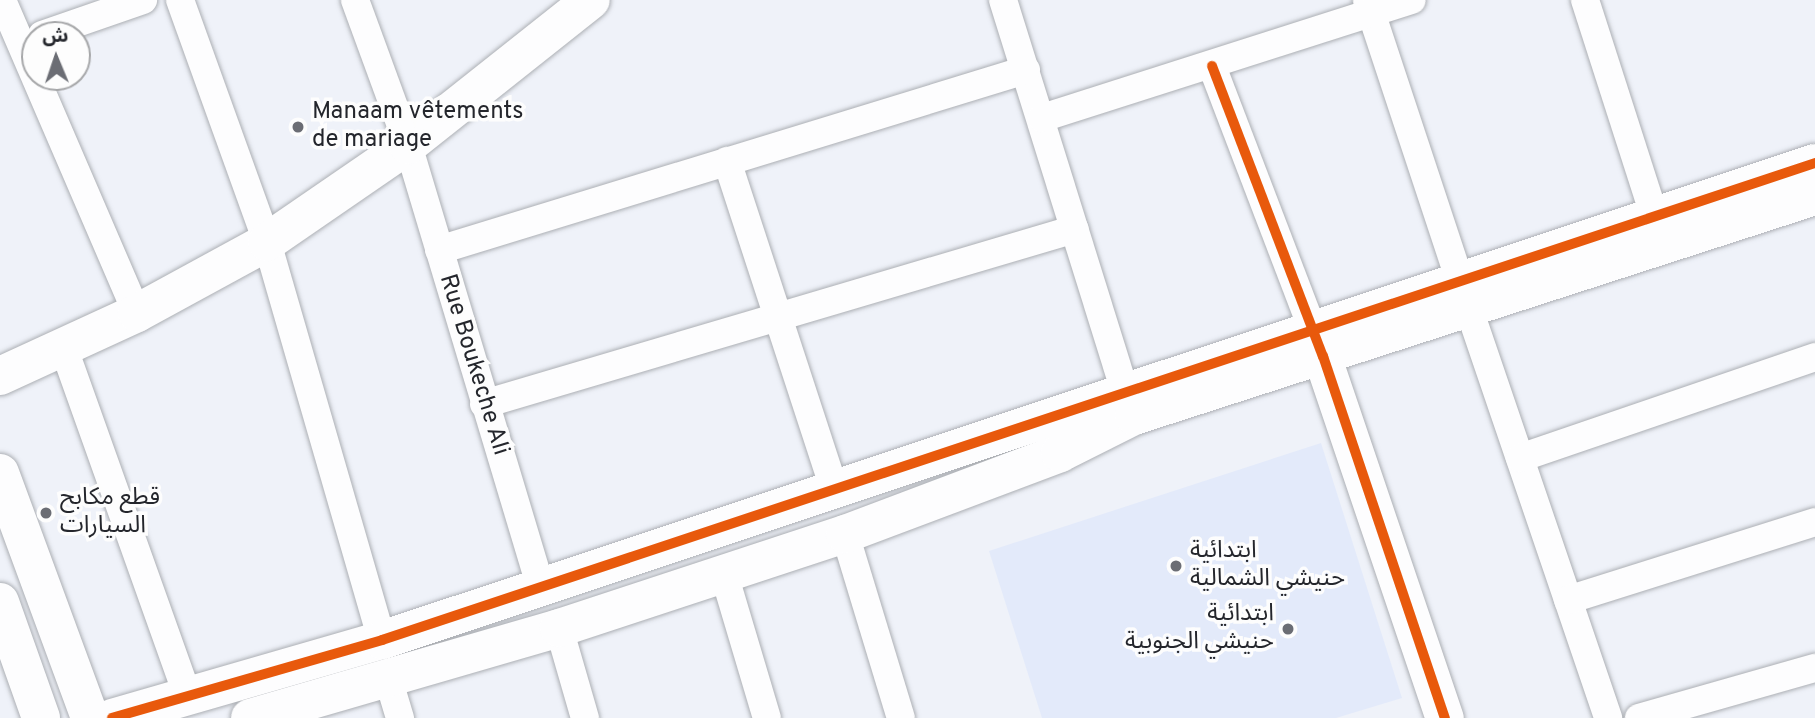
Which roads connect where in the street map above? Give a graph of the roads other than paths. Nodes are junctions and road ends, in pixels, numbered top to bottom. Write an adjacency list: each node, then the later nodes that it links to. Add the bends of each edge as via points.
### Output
1 (2, 0): 11 (street)
2 (143, 0): 10 (street)
3 (180, 0): 22 (street)
4 (355, 0): 16 (street, Rue Boukeche Ali)
5 (591, 0): 16 (street)
6 (1003, 0): 13 (street)
7 (1412, 0): 9 (street)
8 (1585, 0): 21 (street)
9 (1369, 7): 12 (street); 24 (street)
10 (84, 21)
11 (21, 36)
12 (1212, 66): 15 (street); 27 (street)
13 (1026, 70): 15 (street); 17 (street)
14 (44, 91): 25 (street)
15 (1042, 118): 20 (street)
16 (408, 145): 22 (street); 23 (street, Rue Boukeche Ali)
17 (727, 162): 23 (street); 26 (street)
18 (1815, 163): 21 (street)
19 (1815, 196): 21 (street)
20 (1075, 229): 26 (street); 31 (street)
21 (1660, 232): 24 (street)
22 (267, 242): 25 (street); 44 (street)
23 (439, 250): 32 (street, Rue Boukeche Ali)
24 (1465, 295): 27 (street); 33 (street)
25 (136, 313): 28 (street)
26 (778, 317): 32 (street); 35 (street)
27 (1318, 343): 31 (street); 56 (street)
28 (63, 346): 30 (street); 47 (street)
29 (1815, 357): 33 (street)
30 (0, 376)
31 (1128, 403): 35 (street); 37 (street, via 1059,453)
32 (484, 404): 39 (street, Rue Boukeche Ali)
33 (1520, 458): 40 (street)
34 (0, 473): 49 (street)
35 (835, 492): 39 (street)
36 (1815, 522): 40 (street)
37 (845, 534): 38 (street); 55 (street)
38 (724, 574): 42 (street); 54 (street)
39 (540, 583): 44 (street)
40 (1568, 600): 57 (street)
41 (0, 601): 43 (street)
42 (559, 628): 46 (street); 53 (street)
43 (7, 638): 48 (street)
44 (382, 639): 47 (street)
45 (1815, 668): 58 (street)
46 (388, 678): 51 (street); 52 (street)
47 (187, 695): 50 (street)
48 (41, 718)
49 (90, 718)
50 (112, 718)
51 (250, 718)
52 (400, 718)
53 (585, 718)
54 (767, 718)
55 (901, 718)
56 (1445, 718)
57 (1608, 718)
58 (1639, 718)

